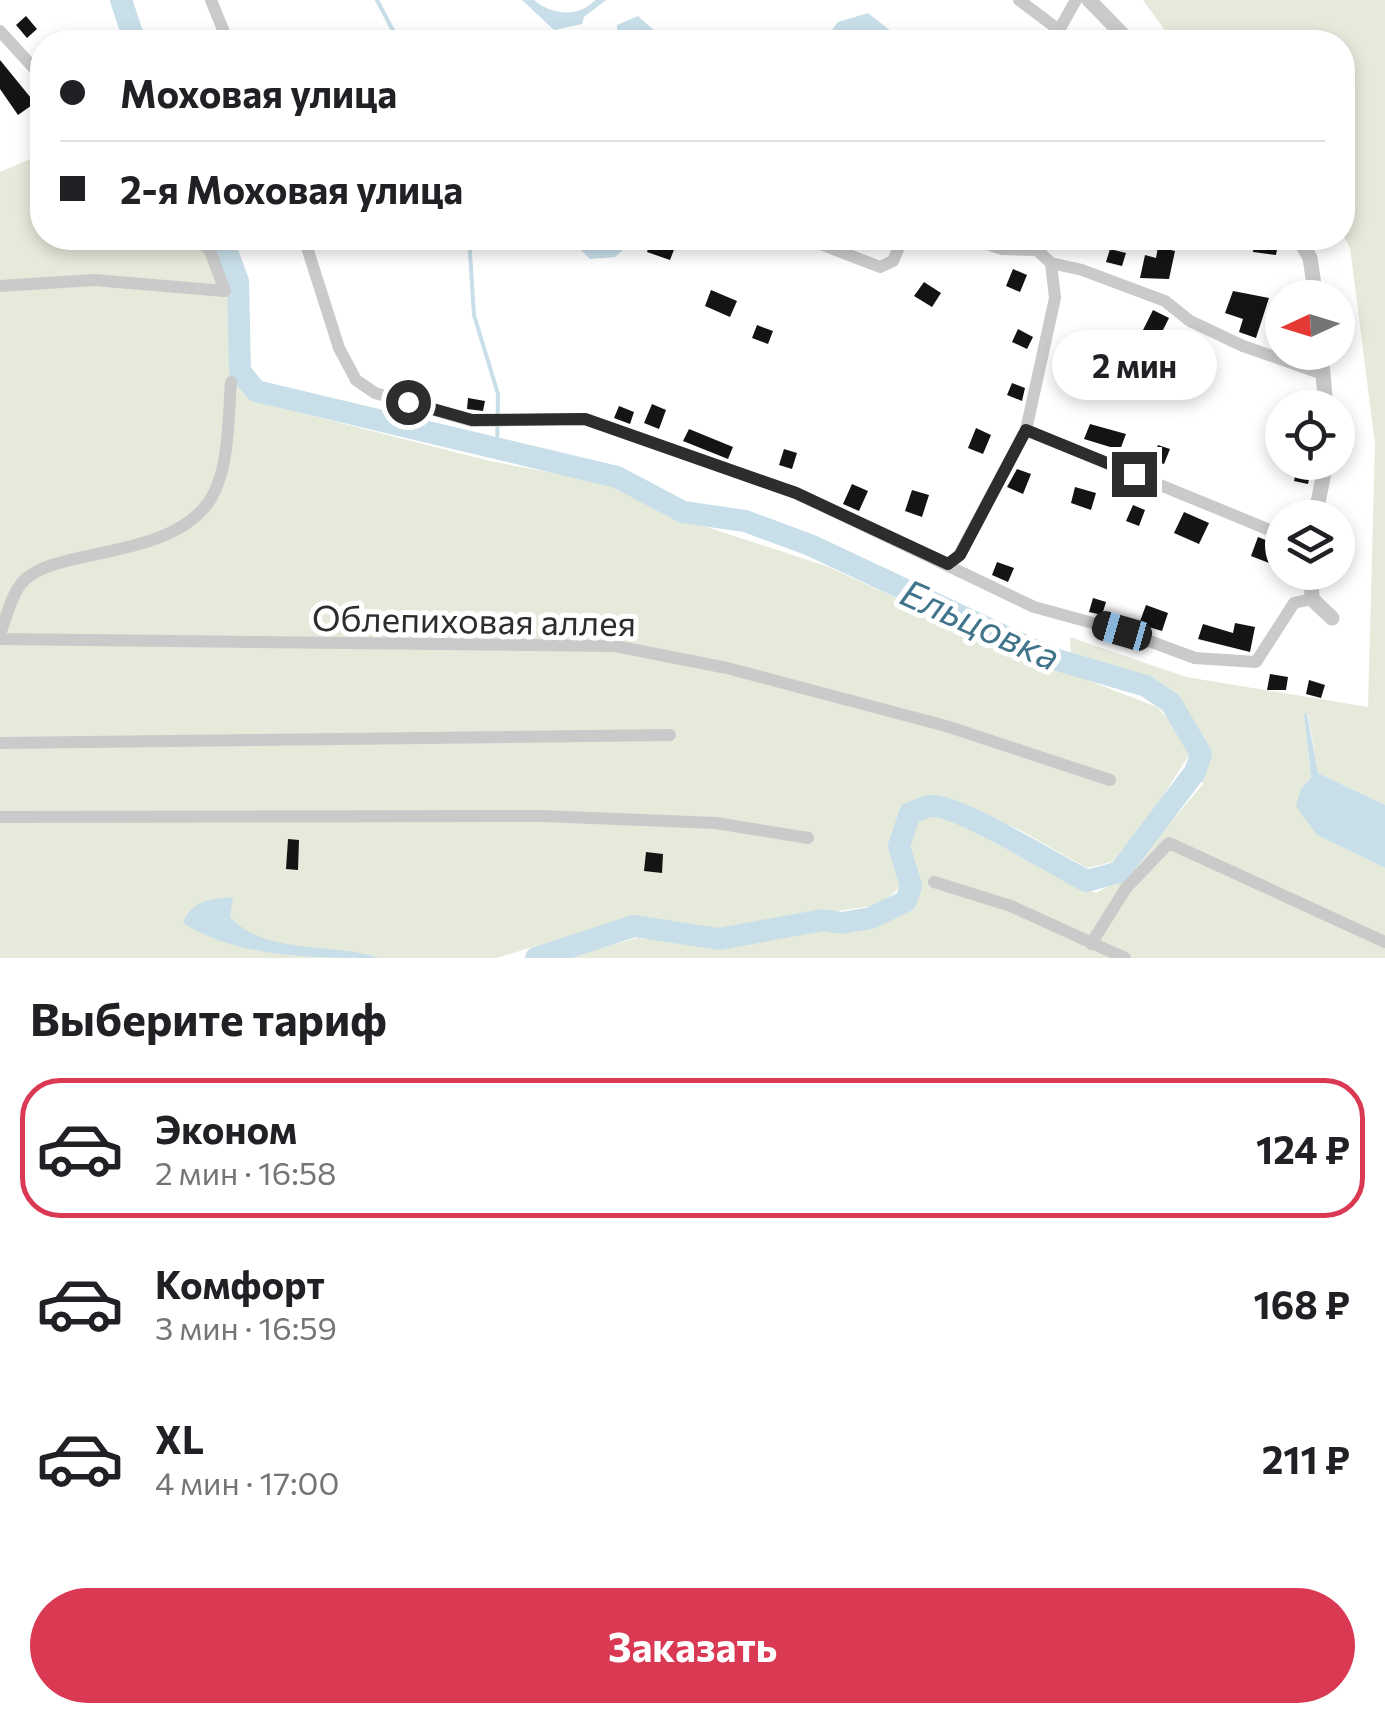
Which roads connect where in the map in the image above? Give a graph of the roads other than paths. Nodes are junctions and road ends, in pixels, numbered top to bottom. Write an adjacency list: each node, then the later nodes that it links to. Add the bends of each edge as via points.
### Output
1 (211, 0): 5 (street)
2 (1020, 0): 6 (street)
3 (1076, 0): 7 (street)
4 (1089, 0): 8 (street)
5 (224, 30)
6 (1055, 30)
7 (1064, 30)
8 (1118, 30)
9 (0, 31): 10 (street)
10 (30, 65)
11 (209, 250): 19 (street, via 225,291 94,280)
12 (308, 250): 26 (street, via 340,348 356,380 375,393 472,420 585,419 796,493)
13 (837, 250): 14 (street, via 880,267)
14 (898, 250)
15 (1040, 250): 17 (street)
16 (1306, 250): 18 (street)
17 (1051, 263): 21 (street, via 1165,301 1242,346); 24 (street, via 1055,298)
18 (1313, 280)
19 (0, 286)
20 (1323, 370): 21 (street)
21 (1323, 374): 23 (street)
22 (232, 382): 30 (street, via 220,473 208,504 169,533 119,553 53,564 21,583)
23 (1324, 390)
24 (1026, 430): 25 (street); 26 (street, via 960,555)
25 (1265, 528)
26 (948, 564): 28 (street, via 1034,606 1213,662 1256,662 1294,603)
27 (1312, 590): 28 (street)
28 (1312, 599): 29 (street)
29 (1332, 618)
30 (0, 636): 33 (street, Облепиховая аллея, via 615,646 946,726)
31 (670, 735): 32 (street)
32 (0, 743)
33 (1110, 780)
34 (0, 817): 35 (street, via 542,816 716,823)
35 (808, 838)
36 (934, 882): 38 (street, via 1012,906)
37 (1385, 942): 38 (street, via 1168,842 1126,888)
38 (1091, 944): 39 (street)
39 (1124, 958)

